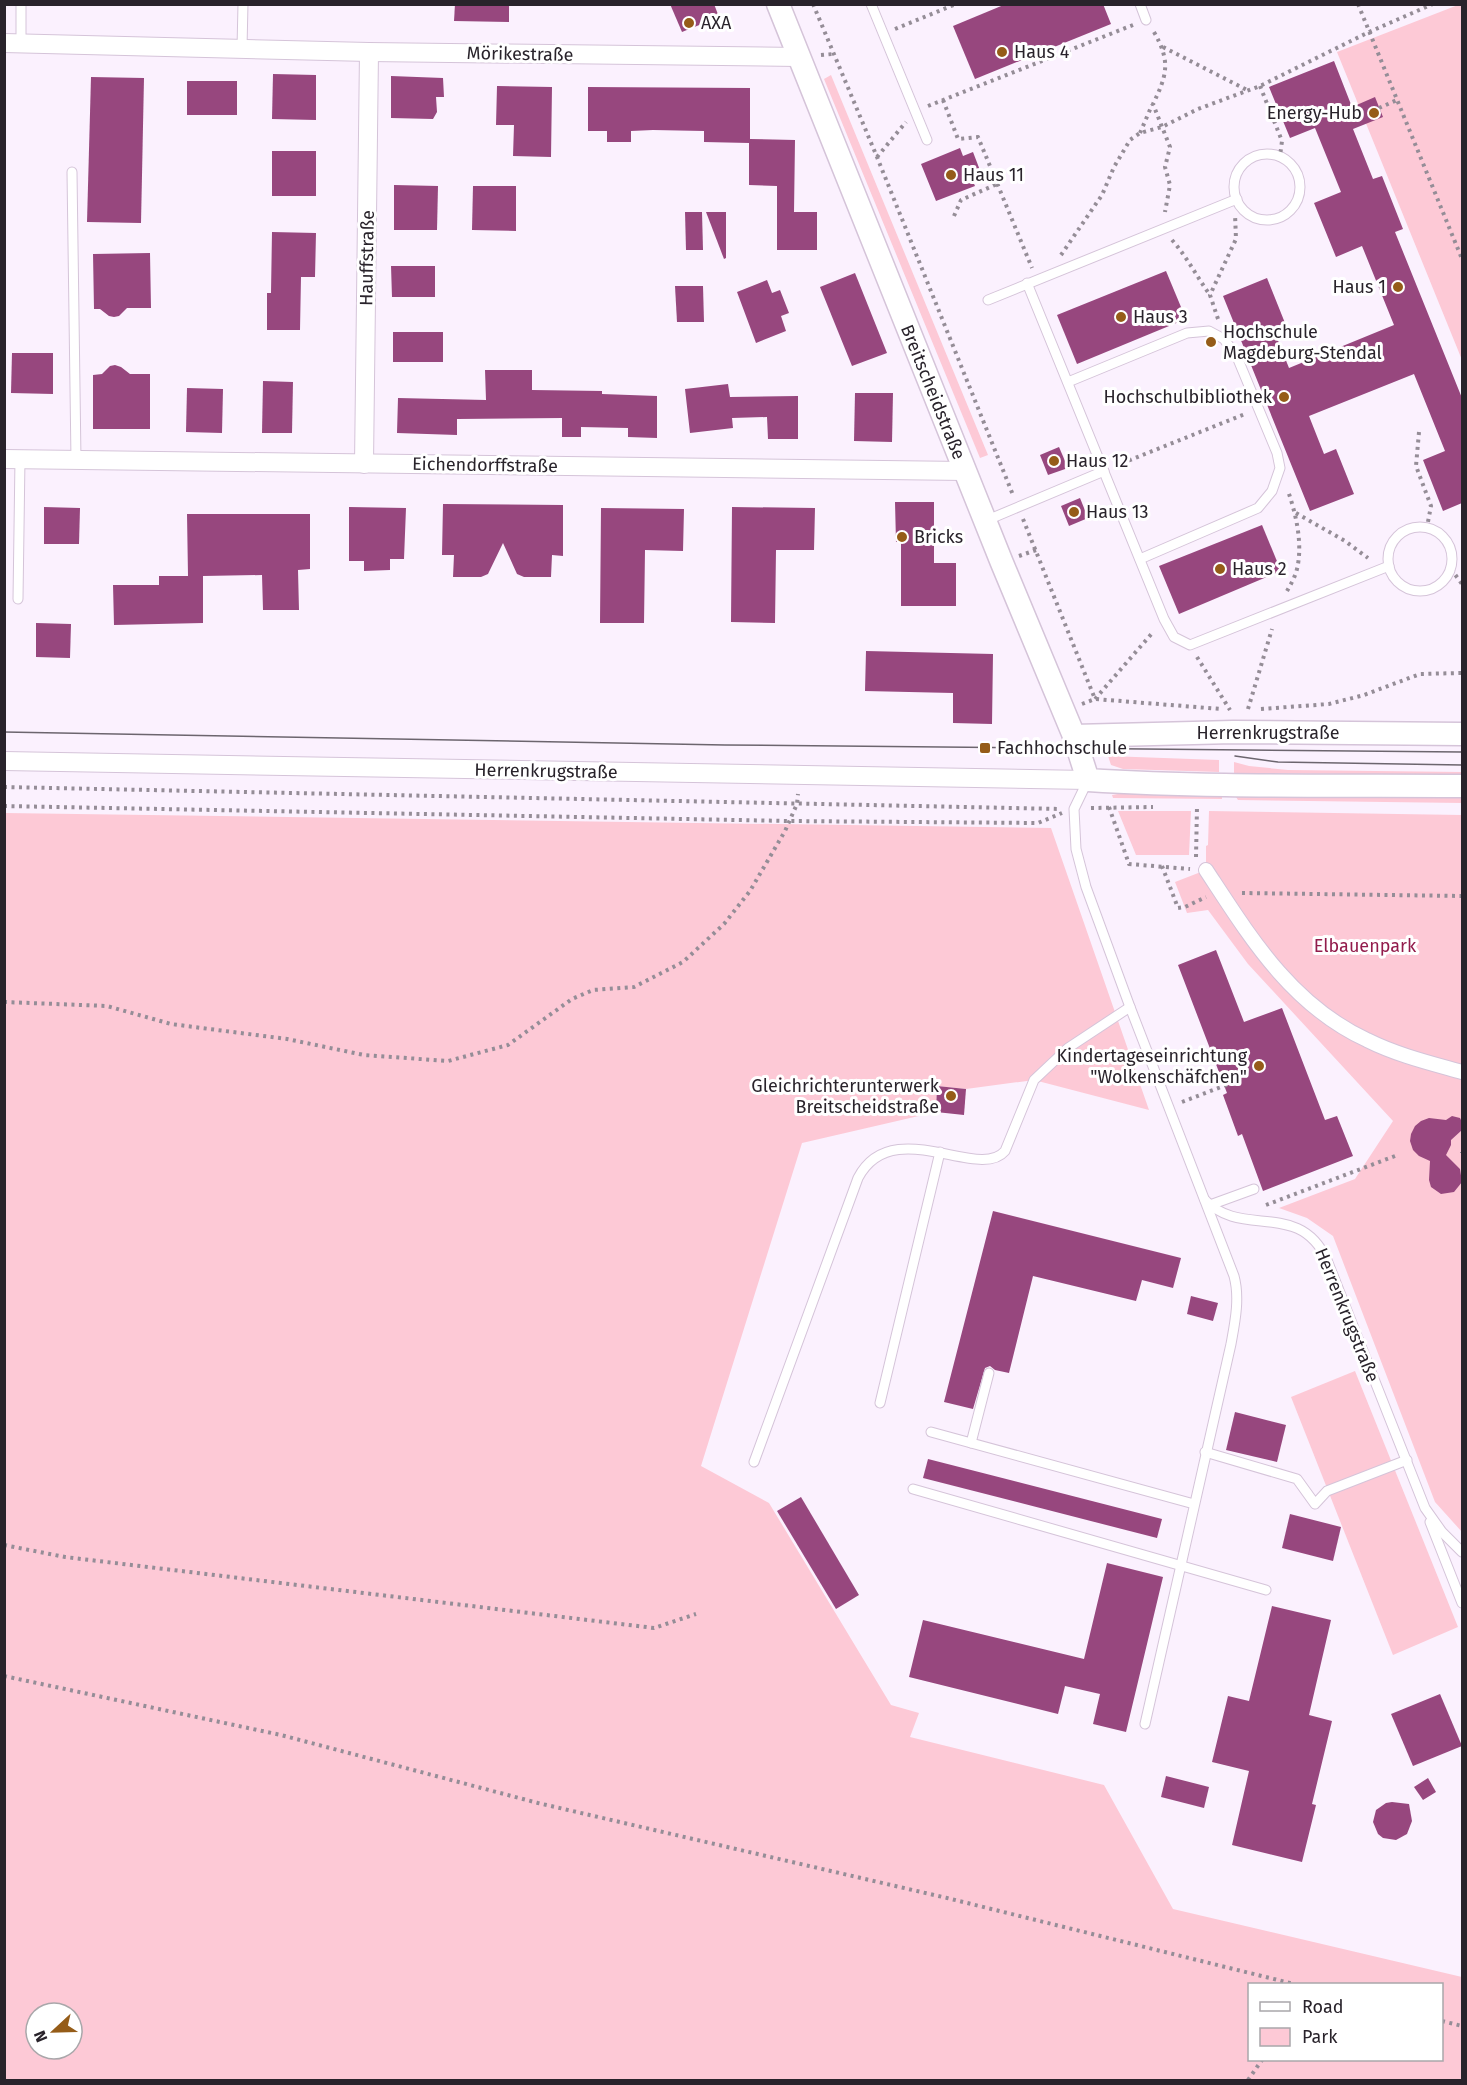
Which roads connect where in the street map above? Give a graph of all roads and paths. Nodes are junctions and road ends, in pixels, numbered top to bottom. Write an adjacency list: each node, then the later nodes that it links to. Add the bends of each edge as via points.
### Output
1 (21, 4): 13 (lane, Mörikestraße)
2 (243, 4): 14 (lane)
3 (778, 4): 16 (street, Breitscheidstraße)
4 (813, 4): 28 (path, Breitscheidstraße)
5 (871, 4): 12 (lane)
6 (956, 4): 12 (path)
7 (1140, 4): 10 (lane)
8 (1358, 4): 11 (path)
9 (1433, 4): 11 (path)
10 (1146, 20): 19 (path)
11 (1369, 32): 17 (path); 20 (path)
12 (884, 33): 23 (lane)
13 (13, 44): 14 (street, Mörikestraße)
14 (242, 48): 15 (street, Mörikestraße)
15 (369, 52): 16 (street, Mörikestraße); 45 (street, Hauffstraße)
16 (798, 57): 47 (street, Breitscheidstraße)
17 (1260, 86): 18 (path); 27 (path, via 1282,141)
18 (1248, 90): 21 (path, via 1162,46 1165,79); 24 (path)
19 (943, 100): 23 (path); 30 (path, via 958,139 978,137)
20 (1398, 100): 22 (path); 34 (path)
21 (1153, 104): 24 (path); 25 (path)
22 (1379, 108)
23 (916, 110): 26 (lane); 28 (path)
24 (1162, 127): 25 (path); 33 (path, via 1170,147 1165,167 1170,185)
25 (1140, 133): 35 (path, via 1130,140 1102,195)
26 (927, 140)
27 (1280, 156): 31 (lane, via 1255,156 1244,164 1234,187); 31 (lane, via 1298,174 1298,200 1291,210 1268,220 1254,217)
28 (877, 157): 49 (path, Breitscheidstraße)
29 (72, 172): 44 (lane)
30 (997, 184): 32 (path, via 961,200); 36 (path)
31 (1239, 203): 33 (lane); 37 (path, via 1235,211 1236,239)
32 (954, 216)
33 (1162, 229): 35 (lane); 37 (path, via 1187,256)
34 (1462, 259)
35 (1047, 276): 36 (lane)
36 (1032, 281): 38 (lane); 40 (lane)
37 (1210, 296): 39 (path)
38 (988, 300)
39 (1224, 339): 40 (lane, via 1209,331 1187,333); 46 (lane, via 1237,357)
40 (1068, 382): 48 (lane)
41 (1241, 415): 48 (path)
42 (1419, 432): 53 (path, via 1416,466 1431,506)
43 (12, 459): 44 (street, Eichendorffstraße); 58 (lane)
44 (76, 460): 45 (street, Eichendorffstraße)
45 (364, 464): 47 (street, Eichendorffstraße)
46 (1280, 468): 50 (path); 54 (lane, via 1272,491 1258,508)
47 (965, 471): 51 (street, Breitscheidstraße)
48 (1104, 471): 51 (lane); 54 (lane)
49 (1012, 492)
50 (1295, 512): 55 (path); 59 (path, via 1298,566)
51 (985, 521): 67 (street, Breitscheidstraße)
52 (1024, 522): 63 (path)
53 (1427, 527): 55 (lane, via 1411,528 1397,536); 56 (lane, via 1448,543)
54 (1140, 559): 60 (lane)
55 (1385, 568): 56 (lane, via 1400,584 1419,591 1438,585); 59 (lane)
56 (1451, 569): 57 (path)
57 (1462, 584)
58 (18, 599)
59 (1278, 610): 61 (lane); 64 (path)
60 (1164, 619): 61 (lane, via 1174,637); 63 (path)
61 (1190, 645): 65 (path)
62 (1462, 673): 64 (path, Herrenkrugstraße, via 1420,675 1329,704)
63 (1095, 699): 65 (path, Herrenkrugstraße)
64 (1248, 709): 65 (path, Herrenkrugstraße)
65 (1230, 710)
66 (1462, 734): 67 (street, Herrenkrugstraße, via 1233,732)
67 (1066, 737): 68 (path); 71 (street, Breitscheidstraße)
68 (1032, 755)
69 (4, 761): 70 (street, Herrenkrugstraße)
70 (802, 776): 71 (street, Herrenkrugstraße); 74 (path)
71 (1088, 780): 72 (street, Herrenkrugstraße); 78 (lane, Herrenkrugstraße)
72 (1462, 786)
73 (4, 787): 74 (path, Herrenkrugstraße)
74 (797, 804): 78 (path, Herrenkrugstraße); 79 (path)
75 (4, 806): 79 (path)
76 (1109, 807): 81 (path, via 1129,864)
77 (1197, 807): 80 (path)
78 (1074, 809): 79 (path, via 1038,823); 86 (lane, Herrenkrugstraße, via 1075,842 1083,879)
79 (789, 821): 85 (path, via 750,891 724,924 683,962 634,987 585,993 508,1045 448,1061 364,1055 287,1039 171,1024 107,1006)
80 (1197, 839)
81 (1162, 866): 82 (path); 83 (path, via 1178,908)
82 (1206, 870): 83 (street)
83 (1220, 891): 84 (path); 87 (street, via 1273,967 1326,1015 1377,1045)
84 (1462, 896)
85 (4, 1002)
86 (1130, 1007): 89 (lane, Herrenkrugstraße); 90 (lane, via 1068,1048 1034,1080 999,1157 983,1160)
87 (1462, 1072)
88 (1234, 1082): 89 (path)
89 (1168, 1107): 93 (lane, Herrenkrugstraße)
90 (940, 1152): 97 (lane); 102 (lane, via 891,1152 871,1162 861,1174)
91 (1395, 1156): 95 (path)
92 (1254, 1189): 94 (lane)
93 (1202, 1196): 94 (lane, Herrenkrugstraße); 100 (lane, Herrenkrugstraße, via 1234,1276 1236,1299 1234,1331)
94 (1210, 1205): 95 (lane, Herrenkrugstraße)
95 (1234, 1218): 101 (lane, Herrenkrugstraße, via 1285,1224 1317,1241)
96 (989, 1373): 99 (lane)
97 (880, 1403)
98 (931, 1432): 99 (lane)
99 (971, 1443): 104 (lane)
100 (1205, 1452): 101 (lane, via 1297,1479 1315,1504 1327,1491); 104 (lane, Herrenkrugstraße)
101 (1407, 1460): 105 (lane, Herrenkrugstraße)
102 (754, 1461)
103 (913, 1489): 108 (lane)
104 (1194, 1504): 108 (lane, Herrenkrugstraße)
105 (1425, 1508): 107 (lane, Herrenkrugstraße); 110 (lane, Herrenkrugstraße)
106 (4, 1545): 111 (path, via 65,1557 654,1628)
107 (1462, 1552)
108 (1180, 1566): 109 (lane); 113 (lane, Herrenkrugstraße)
109 (1266, 1590)
110 (1462, 1603)
111 (696, 1614)
112 (4, 1676): 114 (path, via 281,1736 538,1803)
113 (1145, 1724)
114 (1290, 1983)
115 (1443, 2021): 116 (path)
116 (1462, 2026)
117 (1261, 2061): 118 (path)
118 (1248, 2080)

